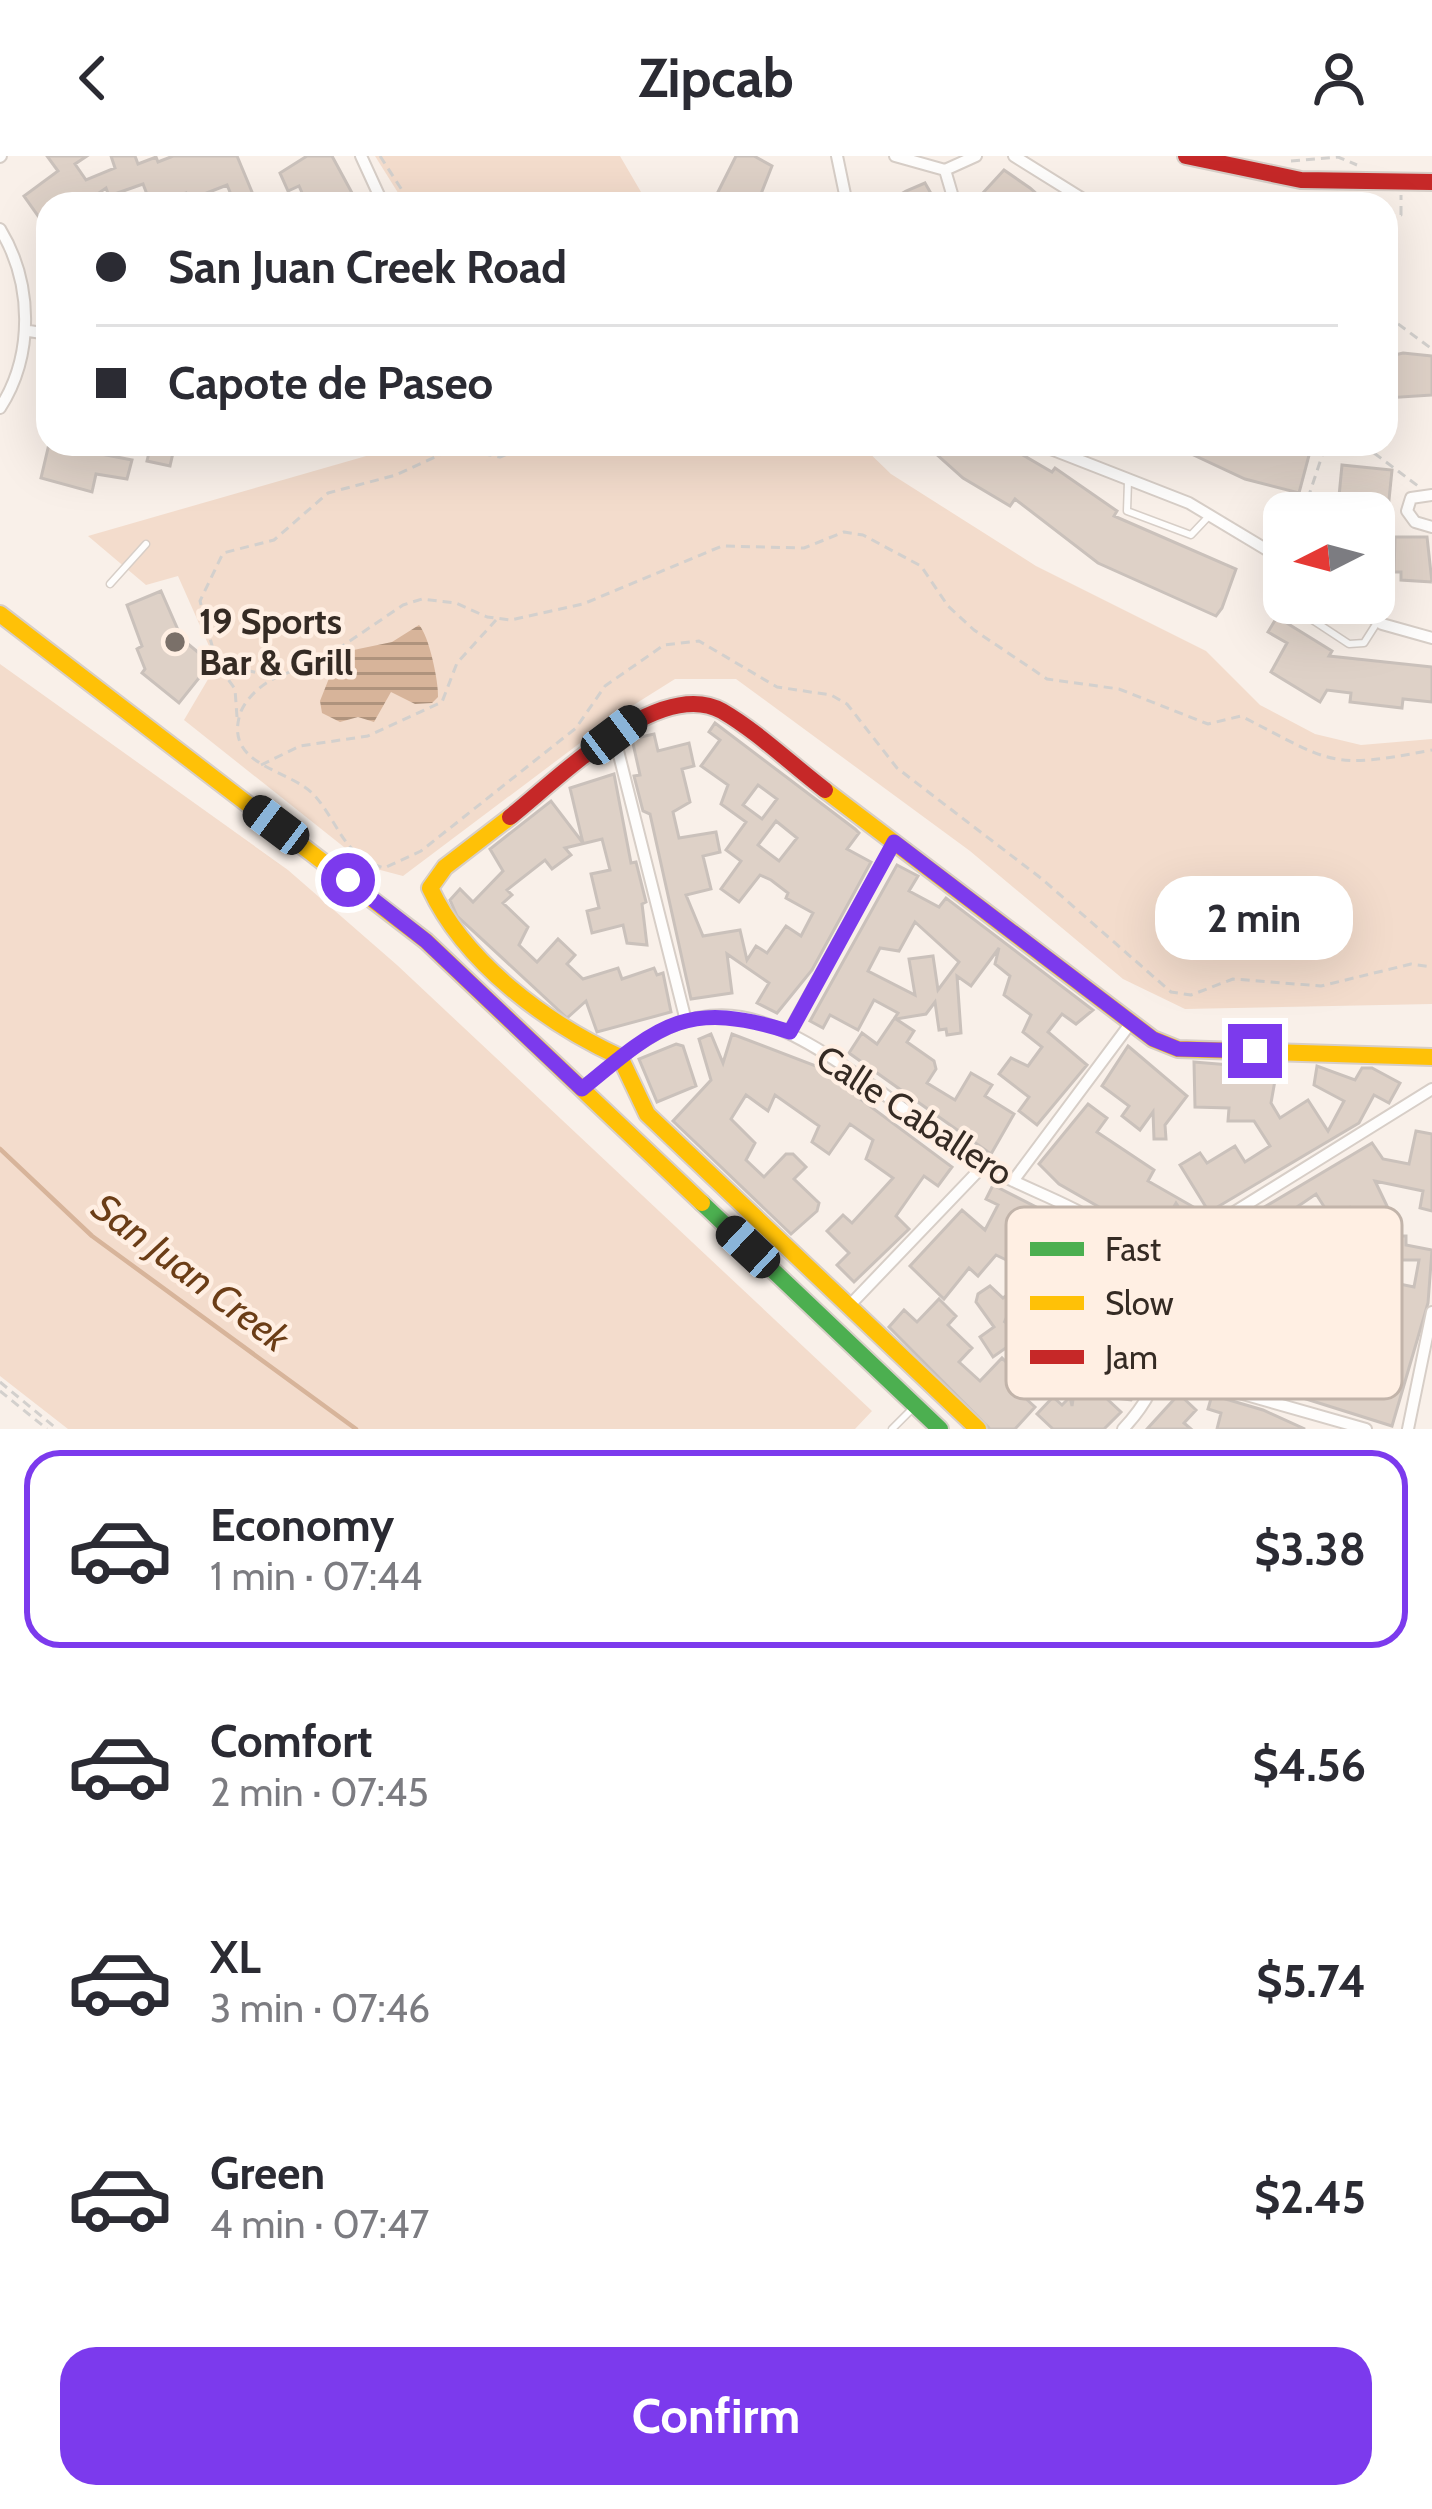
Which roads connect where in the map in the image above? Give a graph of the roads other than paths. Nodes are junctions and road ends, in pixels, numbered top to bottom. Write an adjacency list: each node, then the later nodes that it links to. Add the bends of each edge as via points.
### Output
1 (361, 156): 9 (street)
2 (837, 156): 10 (street)
3 (895, 156): 7 (street)
4 (976, 156): 7 (street)
5 (1013, 156): 12 (street)
6 (1186, 156): 8 (street, via 1300,180)
7 (945, 170): 11 (street)
8 (1432, 182)
9 (378, 192)
10 (845, 192)
11 (951, 192)
12 (1072, 192)
13 (0, 229): 14 (street, via 12,248)
14 (29, 331): 15 (street); 16 (street)
15 (36, 332)
16 (0, 408)
17 (1069, 456): 18 (street)
18 (1128, 479): 20 (street); 20 (lane, via 1127,511 1191,535)
19 (1426, 494): 21 (street, via 1408,501 1407,515)
20 (1210, 514): 23 (street)
21 (1432, 526)
22 (146, 544): 24 (lane)
23 (1263, 547)
24 (110, 584)
25 (0, 614): 37 (street, via 426,941)
26 (1319, 624): 27 (lane, via 1349,644 1364,643)
27 (1376, 624)
28 (1388, 624): 29 (street)
29 (1432, 638)
30 (614, 735): 31 (street, via 646,712 700,703 721,710); 32 (street); 35 (street, via 445,867 430,889 447,924 560,1030)
31 (894, 842): 33 (street); 34 (street)
32 (685, 1017): 34 (street, Calle Caballero, via 741,1016); 35 (street)
33 (1130, 1024): 36 (street, via 1178,1049); 40 (street)
34 (790, 1032): 39 (street, Calle Caballero)
35 (620, 1057): 37 (street); 43 (street, via 647,1114)
36 (1432, 1057)
37 (582, 1089): 47 (street)
38 (1432, 1089): 42 (street)
39 (983, 1166): 40 (street, Calle Caballero); 43 (street)
40 (1013, 1181): 41 (street, Calle Caballero)
41 (1064, 1207)
42 (1242, 1207)
43 (850, 1305): 50 (street)
44 (1432, 1312): 53 (street)
45 (1143, 1399): 51 (street)
46 (1260, 1399): 52 (street)
47 (915, 1405): 48 (lane); 49 (street)
48 (892, 1429)
49 (940, 1429)
50 (979, 1429)
51 (1123, 1429)
52 (1366, 1429)
53 (1408, 1429)

